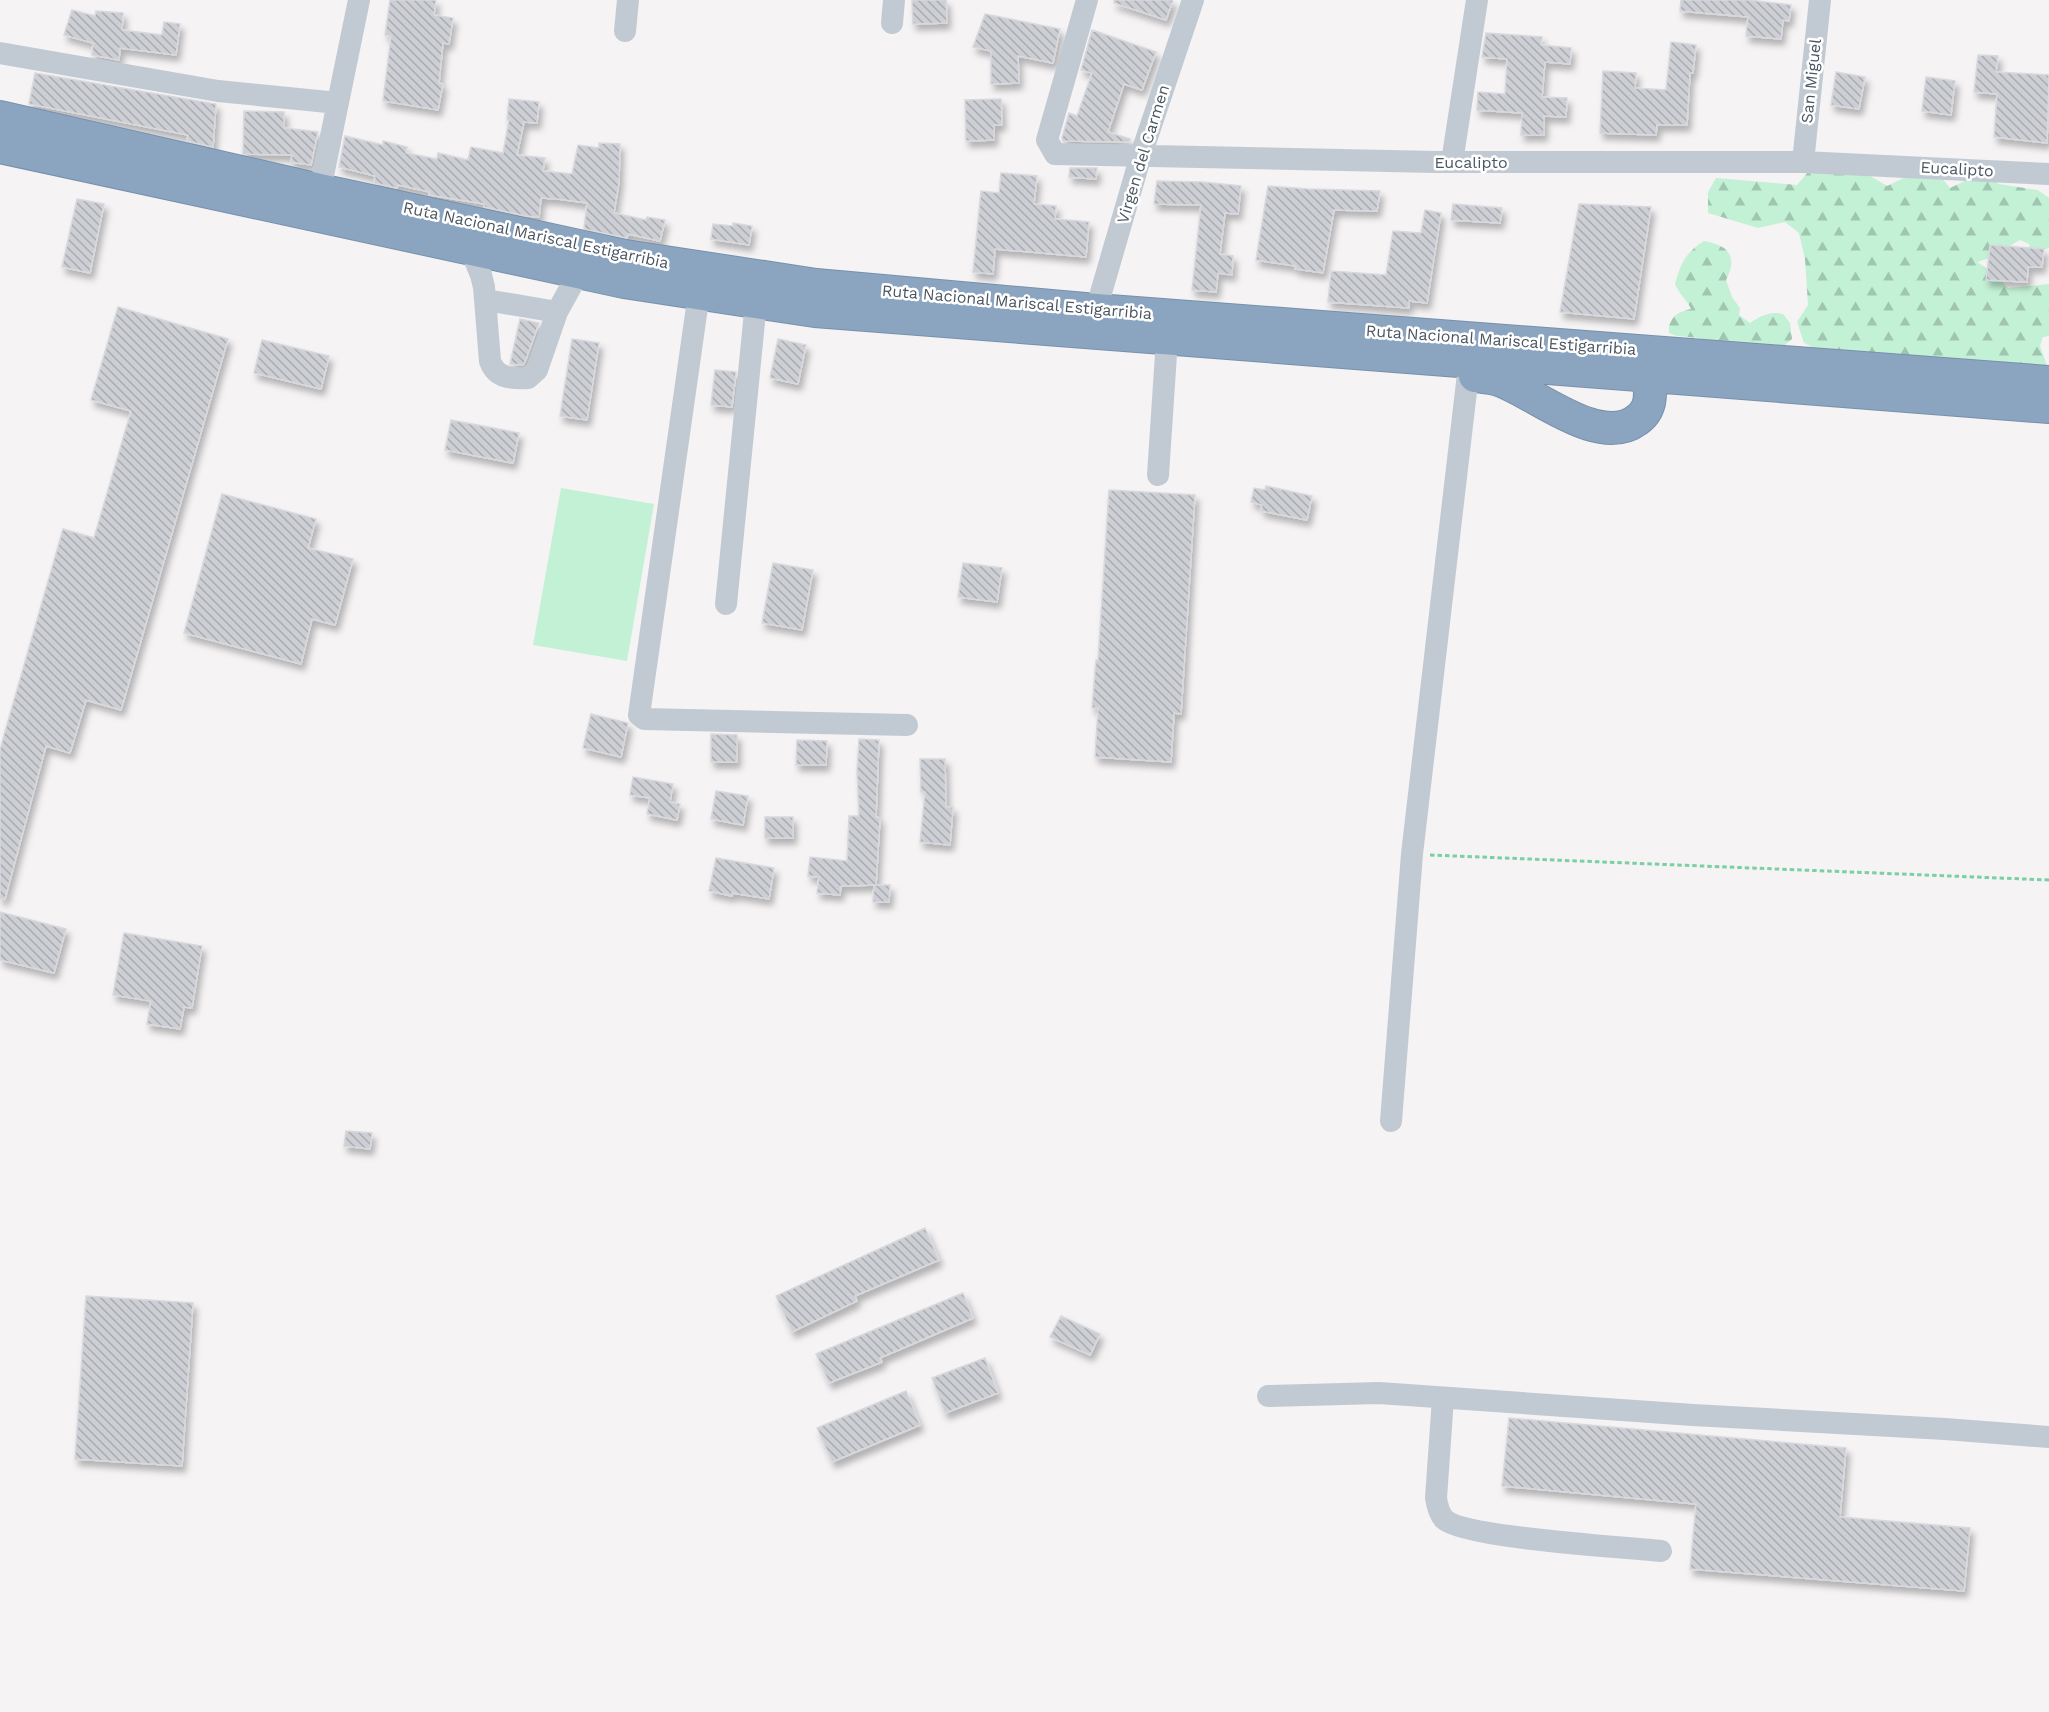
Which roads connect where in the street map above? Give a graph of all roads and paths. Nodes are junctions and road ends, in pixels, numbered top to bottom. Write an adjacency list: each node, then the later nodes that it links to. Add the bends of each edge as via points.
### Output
1 (359, 0): 11 (street)
2 (628, 0): 9 (street)
3 (894, 0): 8 (street)
4 (1087, 0): 14 (street, Eucalipto, via 1047,140 1049,147 1055,154)
5 (1193, 0): 14 (street, Virgen del Carmen)
6 (1477, 0): 15 (street)
7 (1820, 0): 16 (street, San Miguel)
8 (892, 24)
9 (625, 31)
10 (0, 53): 11 (street, via 218,91)
11 (338, 103): 18 (street)
12 (0, 117): 18 (highway, Ruta Nacional Mariscal Estigarribia)
13 (0, 147): 19 (highway, Ruta Nacional Mariscal Estigarribia)
14 (1141, 155): 15 (street, Eucalipto); 24 (street, Virgen del Carmen)
15 (1452, 162): 16 (street, Eucalipto)
16 (1803, 162): 17 (street, Eucalipto)
17 (2049, 174)
18 (320, 190): 24 (highway, Ruta Nacional Mariscal Estigarribia, via 636,258 816,285)
19 (470, 248): 20 (highway, Ruta Nacional Mariscal Estigarribia); 22 (street)
20 (579, 272): 21 (highway, Ruta Nacional Mariscal Estigarribia); 25 (street)
21 (699, 293): 23 (highway, Ruta Nacional Mariscal Estigarribia); 34 (street, via 639,715 644,719)
22 (486, 300): 25 (street); 25 (street, via 490,361 497,373 511,377 528,378 537,370)
23 (756, 302): 26 (highway, Ruta Nacional Mariscal Estigarribia, via 815,311); 33 (street)
24 (1096, 310): 28 (highway, Ruta Nacional Mariscal Estigarribia)
25 (557, 312)
26 (1167, 339): 27 (highway, Ruta Nacional Mariscal Estigarribia); 32 (street)
27 (1318, 351): 28 (highway, Ruta Nacional Mariscal Estigarribia); 29 (highway)
28 (1642, 363): 29 (highway, via 1650,403 1643,416 1631,425 1612,428 1593,427 1502,381); 30 (highway, Ruta Nacional Mariscal Estigarribia); 31 (highway, Ruta Nacional Mariscal Estigarribia)
29 (1468, 374): 35 (street)
30 (2049, 382)
31 (2049, 407)
32 (1158, 475)
33 (726, 604)
34 (907, 725)
35 (1412, 854): 36 (path); 37 (street)
36 (2049, 880)
37 (1390, 1121)
38 (1268, 1396): 39 (street, via 1379,1393)
39 (1443, 1398): 40 (street); 41 (street, via 1436,1498 1444,1519 1491,1534)
40 (2049, 1437)
41 (1661, 1551)

